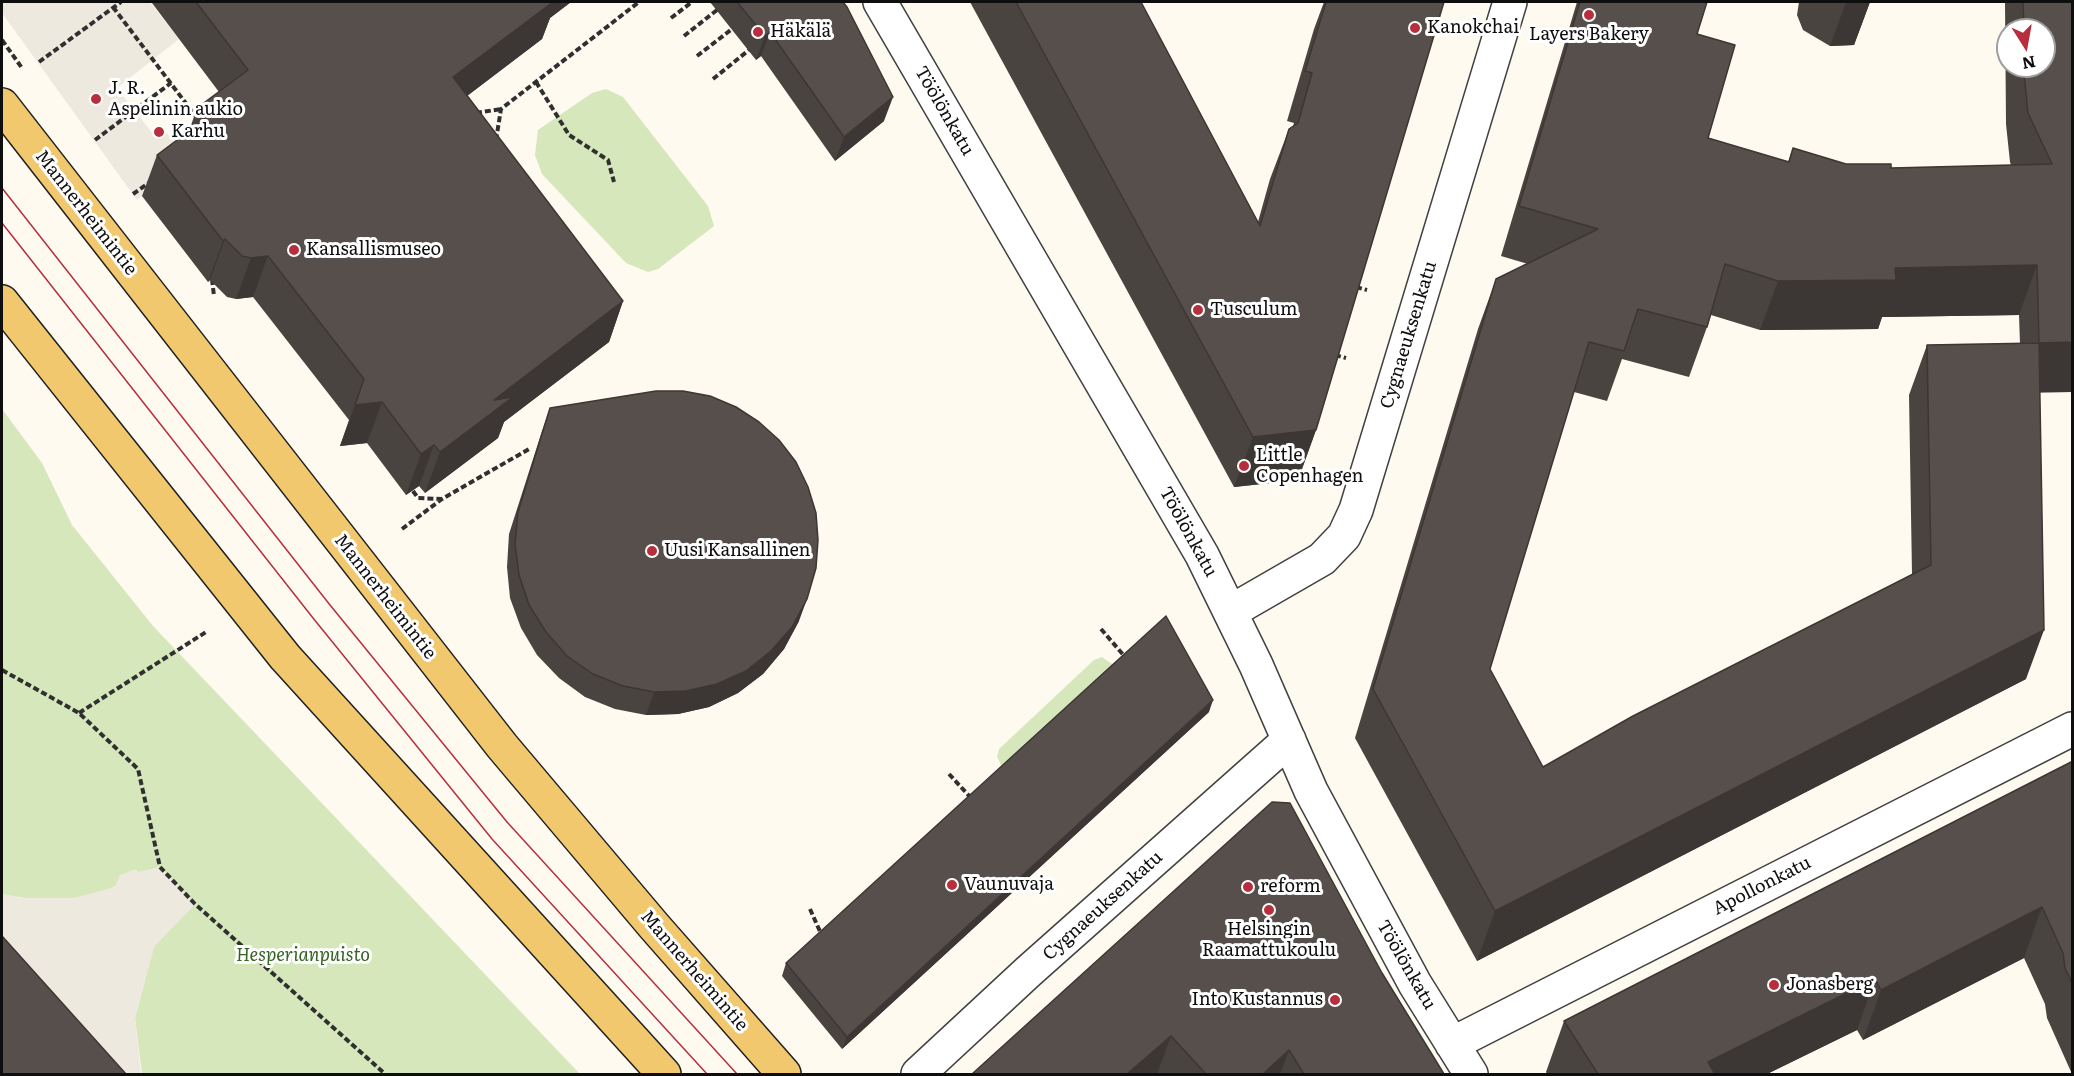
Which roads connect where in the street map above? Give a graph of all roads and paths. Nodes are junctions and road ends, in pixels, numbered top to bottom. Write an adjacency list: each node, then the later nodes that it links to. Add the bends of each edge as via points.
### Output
1 (121, 2): 6 (path)
2 (639, 2): 15 (path)
3 (692, 2): 8 (path)
4 (880, 2): 37 (street, Töölönkatu, via 1202,555)
5 (1510, 2): 37 (street, Cygnaeuksenkatu, via 1356,510 1344,536 1322,559)
6 (113, 7): 13 (path); 16 (path)
7 (717, 10): 10 (path)
8 (671, 18)
9 (732, 29): 12 (path)
10 (684, 36)
11 (749, 50): 14 (path)
12 (698, 56)
13 (39, 62)
14 (713, 79)
15 (536, 82): 18 (path); 24 (path, via 569,135 608,160)
16 (171, 83): 20 (path); 21 (path)
17 (2, 105): 52 (main road, Mannerheimintie, via 502,746)
18 (501, 109): 19 (path, via 474,113); 22 (path)
19 (466, 120)
20 (203, 125)
21 (95, 140)
22 (496, 141)
23 (151, 181): 25 (path)
24 (614, 182)
25 (134, 194)
26 (212, 278): 29 (path)
27 (1348, 285): 28 (path)
28 (1367, 290)
29 (214, 296)
30 (2, 302): 51 (main road, via 276,646)
31 (1329, 353): 32 (path)
32 (1346, 358)
33 (529, 449): 35 (path)
34 (413, 490): 35 (path, via 418,498)
35 (442, 499): 36 (path)
36 (402, 529)
37 (1230, 612): 44 (street, Töölönkatu)
38 (1101, 629): 40 (path)
39 (206, 632): 42 (path)
40 (1128, 660)
41 (2, 670): 42 (path)
42 (79, 713): 50 (path, via 138,769 160,867 195,904)
43 (2073, 729): 49 (street, Apollonkatu)
44 (1289, 740): 49 (street, Töölönkatu, via 1311,791 1415,984); 53 (street, Cygnaeuksenkatu)
45 (948, 774): 46 (path)
46 (975, 802)
47 (810, 909): 48 (path)
48 (824, 939)
49 (1452, 1044): 54 (street, Töölönkatu)
50 (385, 1074)
51 (664, 1074)
52 (784, 1074)
53 (918, 1074)
54 (1471, 1074)

